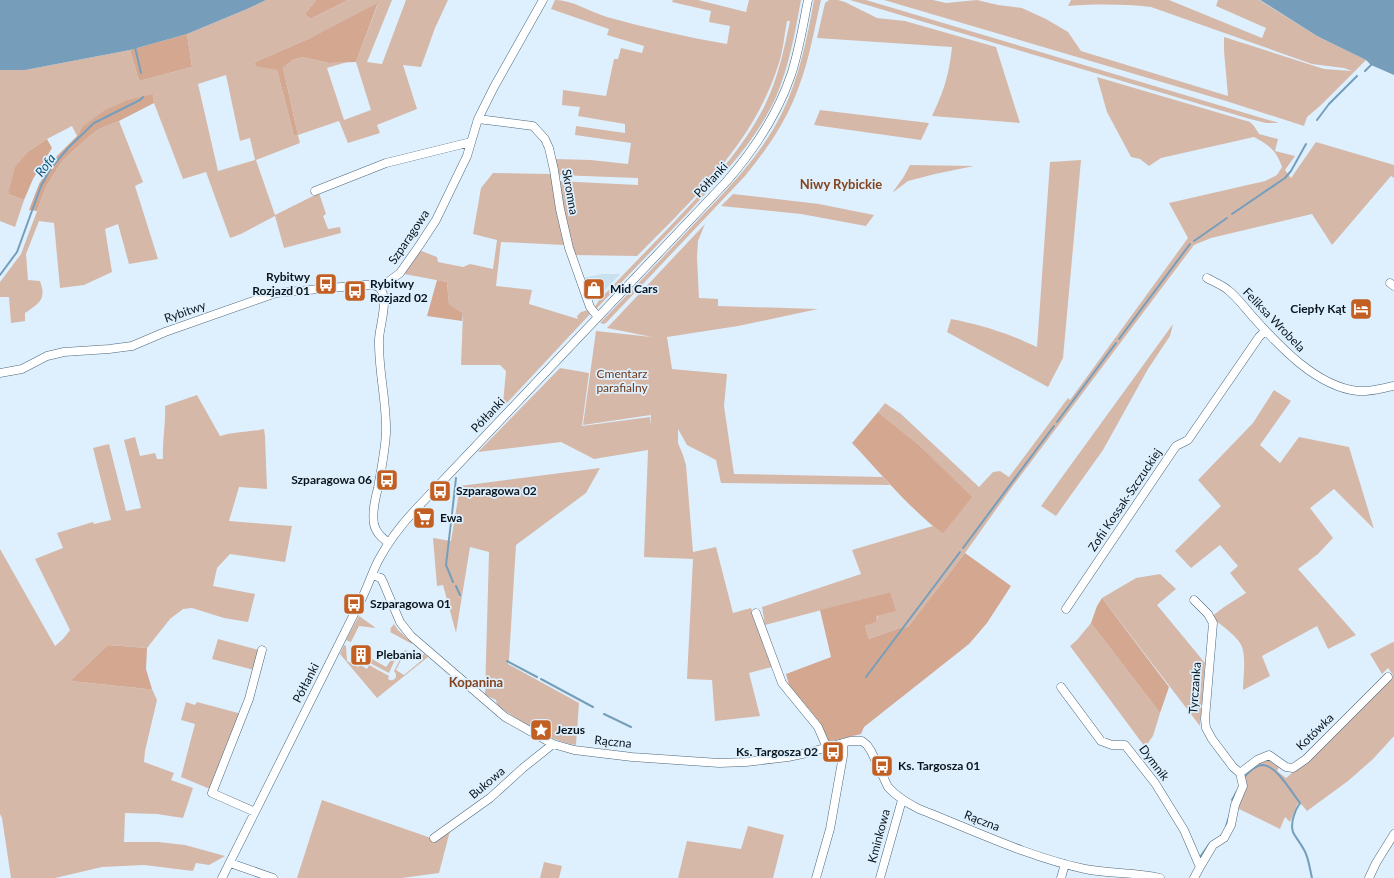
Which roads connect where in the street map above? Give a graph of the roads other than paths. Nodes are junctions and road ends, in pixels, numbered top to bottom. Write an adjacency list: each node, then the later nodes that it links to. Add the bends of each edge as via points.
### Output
1 (543, 0): 3 (street, Szparagowa)
2 (808, 0): 8 (street, Półłanki, via 791,75 779,104 760,138 726,182)
3 (478, 119): 4 (street, Szparagowa); 8 (street, Skromna, via 533,126 544,139 549,148 569,248 590,307)
4 (472, 142): 5 (street, via 386,163); 7 (street, Szparagowa, via 449,194 424,240 400,273)
5 (315, 191)
6 (1207, 278): 9 (street, Feliksa Wrobela, via 1229,290)
7 (380, 288): 10 (street, Rybitwy, via 363,284 276,293 132,346 64,352 47,356 22,369); 12 (street, via 384,300 379,346 386,432 374,523 378,533)
8 (598, 317): 12 (street, Półłanki, via 399,527)
9 (1265, 331): 11 (street, Feliksa Wrobela, via 1293,359 1332,384 1362,391); 15 (street, Zofii Kossak-Szczuckiej, via 1188,440 1176,446)
10 (0, 373)
11 (1394, 386)
12 (389, 543): 13 (street, Półłanki)
13 (372, 575): 21 (street, Rączna, via 381,578 400,622 411,636 505,717); 25 (street, Półłanki)
14 (1194, 600): 23 (street, Tyrczanka, via 1213,623 1204,719 1206,728)
15 (1066, 609)
16 (756, 613): 22 (street, via 782,683 818,727)
17 (262, 650): 25 (street, via 249,699 212,793)
18 (1388, 677): 23 (street, Kotówka, via 1306,759 1293,768 1286,767 1269,755 1257,760)
19 (1061, 687): 30 (street, Dymnik, via 1102,741 1112,745 1125,745 1155,783 1184,830)
20 (843, 743): 22 (street, Rączna); 24 (street, Rączna, via 865,743 888,787); 33 (street, via 830,829)
21 (553, 744): 22 (street, Rączna, via 584,751 719,763 788,757); 27 (street, Bukowa, via 494,795)
22 (828, 748)
23 (1240, 773): 30 (street, via 1243,786 1235,805 1231,825 1224,838 1213,845)
24 (902, 800): 29 (street, Rączna, via 919,810); 34 (street, Kminkowa)
25 (255, 812): 28 (street, Półłanki)
26 (1394, 834): 38 (street)
27 (434, 838)
28 (230, 863): 31 (street, Półłanki); 32 (street)
29 (1064, 864): 35 (street); 36 (street, Rączna)
30 (1200, 867): 37 (street)
31 (222, 878)
32 (273, 878)
33 (816, 878)
34 (880, 878)
35 (1061, 878)
36 (1160, 878)
37 (1194, 878)
38 (1369, 878)

